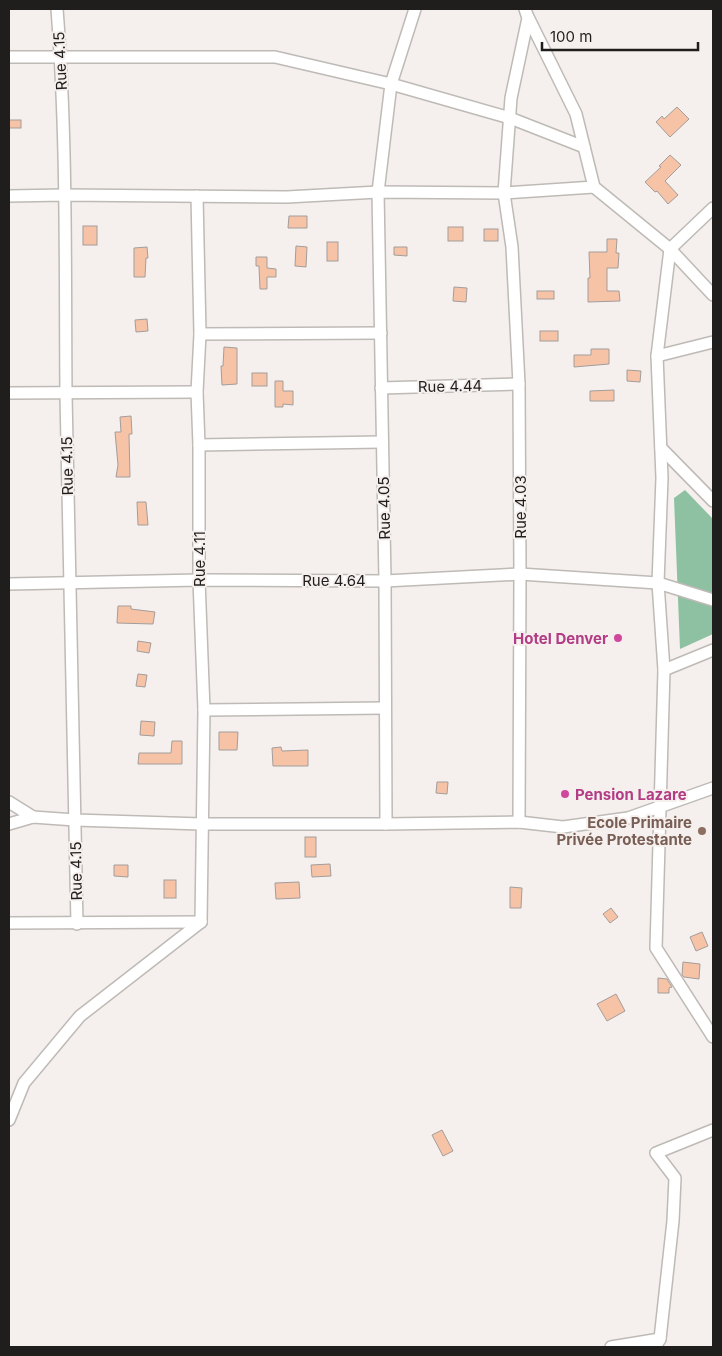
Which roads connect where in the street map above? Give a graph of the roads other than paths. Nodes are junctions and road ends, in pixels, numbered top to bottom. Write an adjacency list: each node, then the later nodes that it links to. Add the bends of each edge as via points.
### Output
1 (57, 9): 5 (street, Rue 4.15)
2 (415, 9): 6 (street, Rue 4.05)
3 (529, 12): 7 (street, Rue 4.03, via 511,98); 8 (street, via 576,114)
4 (9, 57): 5 (street)
5 (61, 57): 6 (street, via 275,57); 12 (street, Rue 4.15)
6 (391, 84): 7 (street); 10 (street, Rue 4.05)
7 (510, 118): 8 (street); 11 (street, Rue 4.03)
8 (584, 147): 9 (street)
9 (594, 187): 11 (street); 16 (street)
10 (378, 192): 11 (street); 14 (street, via 287,197); 18 (street, Rue 4.05)
11 (504, 193): 22 (street, Rue 4.03, via 512,247)
12 (64, 195): 13 (street); 14 (street); 24 (street, Rue 4.15)
13 (9, 196)
14 (198, 196): 19 (street, Rue 4.11)
15 (713, 208): 16 (street)
16 (670, 249): 17 (street); 21 (street)
17 (713, 295)
18 (381, 333): 19 (street); 23 (street, Rue 4.05)
19 (200, 334): 25 (street, Rue 4.11)
20 (713, 342): 21 (street)
21 (657, 356): 29 (street)
22 (519, 384): 23 (street, Rue 4.44); 31 (street, Rue 4.03)
23 (381, 388): 27 (street, Rue 4.05)
24 (66, 392): 25 (street); 26 (street); 34 (street, Rue 4.15)
25 (197, 392): 28 (street, Rue 4.11)
26 (9, 393)
27 (382, 442): 28 (street); 33 (street, Rue 4.05)
28 (199, 445): 32 (street, Rue 4.11)
29 (660, 448): 30 (street); 36 (street)
30 (713, 501)
31 (520, 574): 33 (street, Rue 4.64); 36 (street, Rue 4.64); 47 (street, Rue 4.03)
32 (199, 580): 33 (street, Rue 4.64); 34 (street, Rue 4.64); 41 (street, Rue 4.11)
33 (385, 580): 40 (street, Rue 4.05)
34 (68, 583): 35 (street, Rue 4.64); 46 (street, Rue 4.15)
35 (9, 584)
36 (658, 584): 37 (street, Rue 4.64); 39 (street)
37 (713, 600)
38 (713, 650): 39 (street)
39 (664, 670): 44 (street)
40 (384, 708): 41 (street); 50 (street, Rue 4.05)
41 (204, 710): 49 (street, Rue 4.11)
42 (713, 788): 44 (street)
43 (9, 802): 45 (street)
44 (660, 808): 47 (street, via 628,818 563,827); 54 (street, via 656,948)
45 (33, 817): 46 (street); 48 (street)
46 (75, 820): 49 (street); 53 (street, Rue 4.15)
47 (519, 822): 50 (street)
48 (9, 824)
49 (202, 824): 50 (street); 51 (street, Rue 4.11)
50 (386, 824)
51 (201, 922): 53 (street); 55 (street, via 80,1016 24,1083)
52 (9, 924): 53 (street)
53 (77, 924)
54 (713, 1037)
55 (9, 1120)
56 (713, 1130): 57 (street, via 656,1153 675,1178 673,1221)
57 (657, 1343): 58 (street)
58 (611, 1347)

